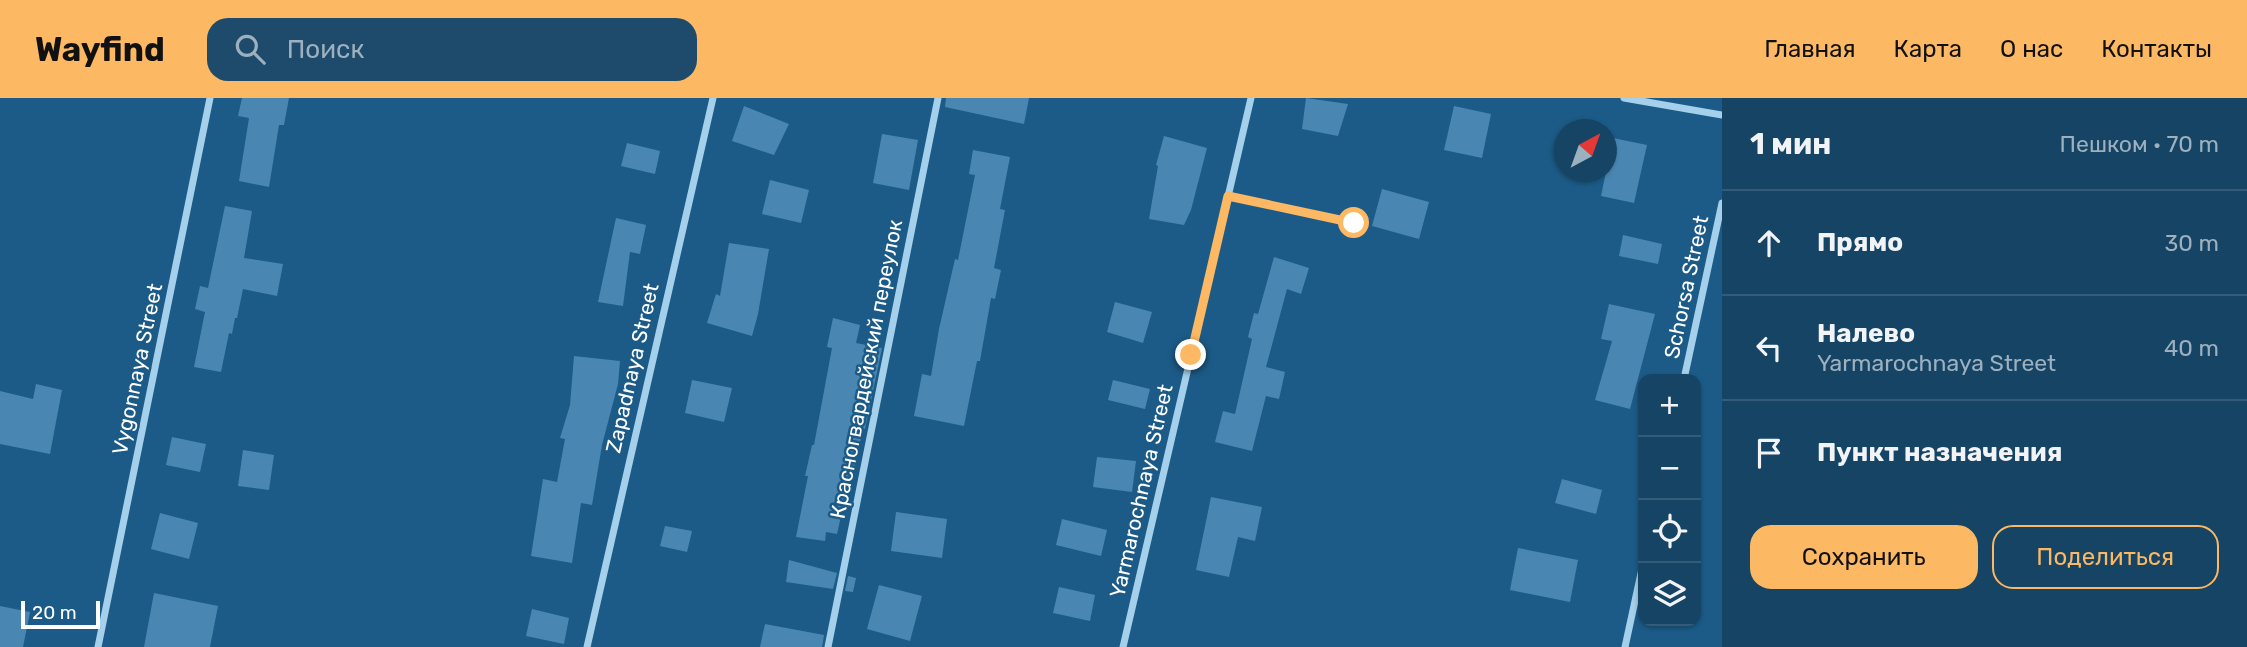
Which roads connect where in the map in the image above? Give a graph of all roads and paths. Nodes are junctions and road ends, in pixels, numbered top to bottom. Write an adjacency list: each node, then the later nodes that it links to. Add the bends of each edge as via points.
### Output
1 (210, 98): 12 (street, Vygonnaya Street)
2 (713, 98): 13 (street, Zapadnaya Street)
3 (938, 98): 14 (street, Красногвардейский переулок)
4 (1251, 98): 7 (street, Yarmarochnaya Street)
5 (1623, 98): 6 (street)
6 (1722, 115)
7 (1228, 196): 9 (lane); 15 (street, Yarmarochnaya Street)
8 (1722, 203): 10 (street, Schorsa Street)
9 (1354, 223)
10 (1685, 374)
11 (1638, 588): 16 (street)
12 (99, 647)
13 (587, 647)
14 (828, 647)
15 (1123, 647)
16 (1625, 647)

